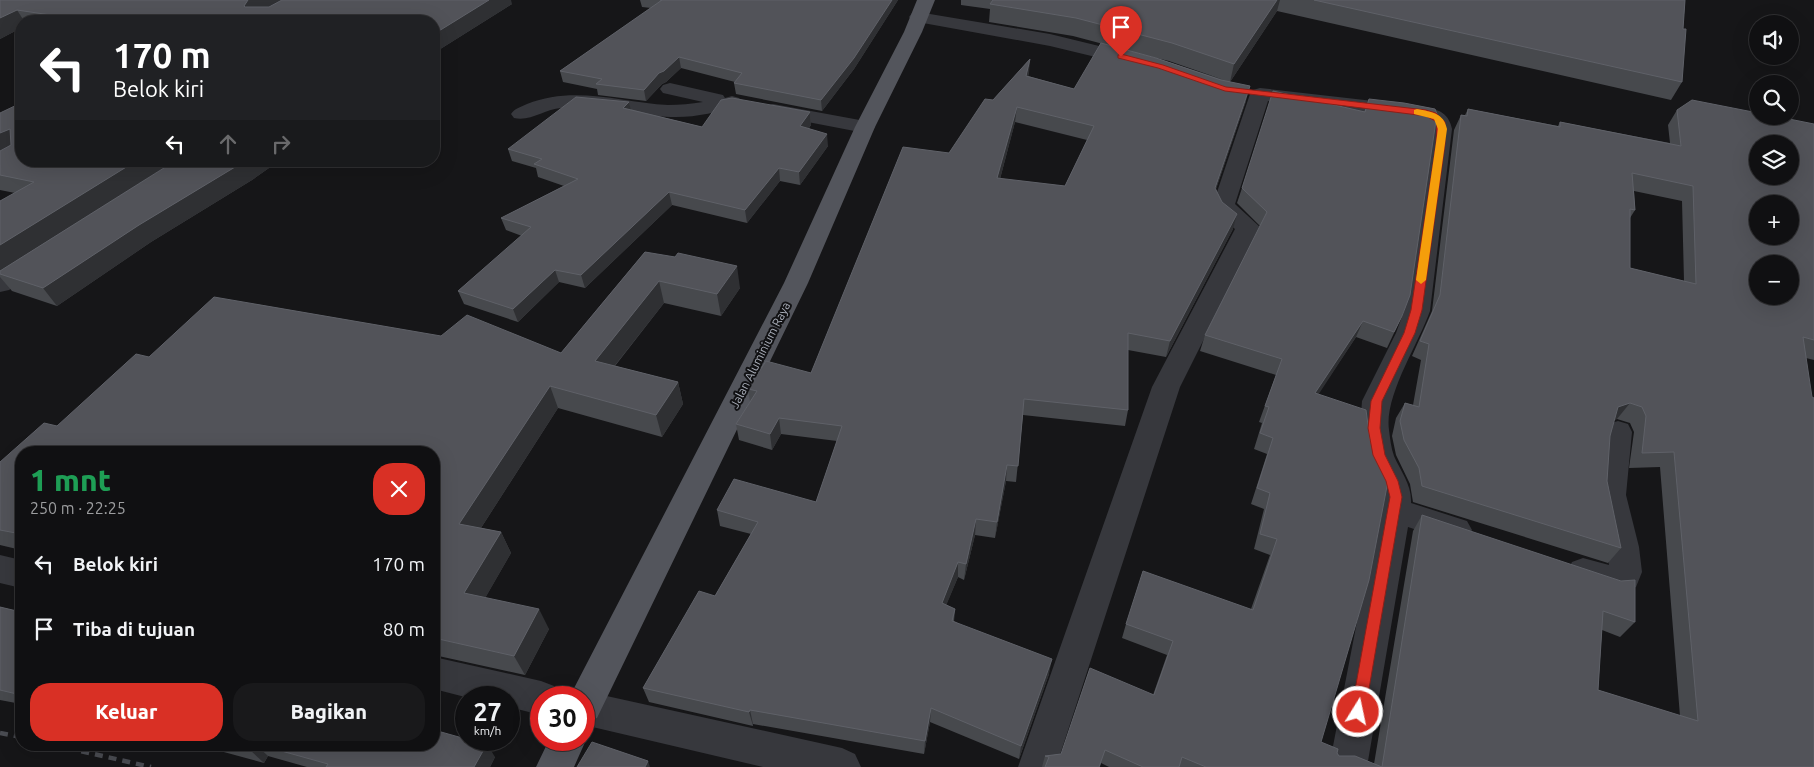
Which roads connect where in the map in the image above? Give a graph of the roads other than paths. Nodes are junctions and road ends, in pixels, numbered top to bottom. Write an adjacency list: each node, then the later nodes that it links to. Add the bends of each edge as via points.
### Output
1 (922, 9): 2 (street); 6 (main road, Jalan Aluminium Raya)
2 (1153, 65)
3 (670, 89): 4 (street)
4 (732, 102): 5 (street, via 672,111 610,102 561,100); 6 (street)
5 (521, 114)
6 (865, 127): 16 (main road, Jalan Aluminium Raya, via 796,283)
7 (52, 251): 8 (street)
8 (0, 284)
9 (1618, 432): 12 (street, via 1611,495 1623,546 1624,577 1617,581 1608,580)
10 (1395, 510): 11 (street); 22 (street, via 1392,481 1379,455 1374,428 1376,401 1417,310 1441,144 1441,122 1426,113 1251,93 1257,107 1224,204 1227,211 1248,227 1166,387); 23 (street)
11 (1478, 538)
12 (1552, 562)
13 (0, 569): 14 (street)
14 (15, 573)
15 (440, 674): 17 (street)
16 (594, 686)
17 (530, 695)
18 (595, 710): 21 (street)
19 (563, 751): 20 (main road)
20 (555, 767)
21 (842, 767)
22 (1037, 767)
23 (1348, 767)

